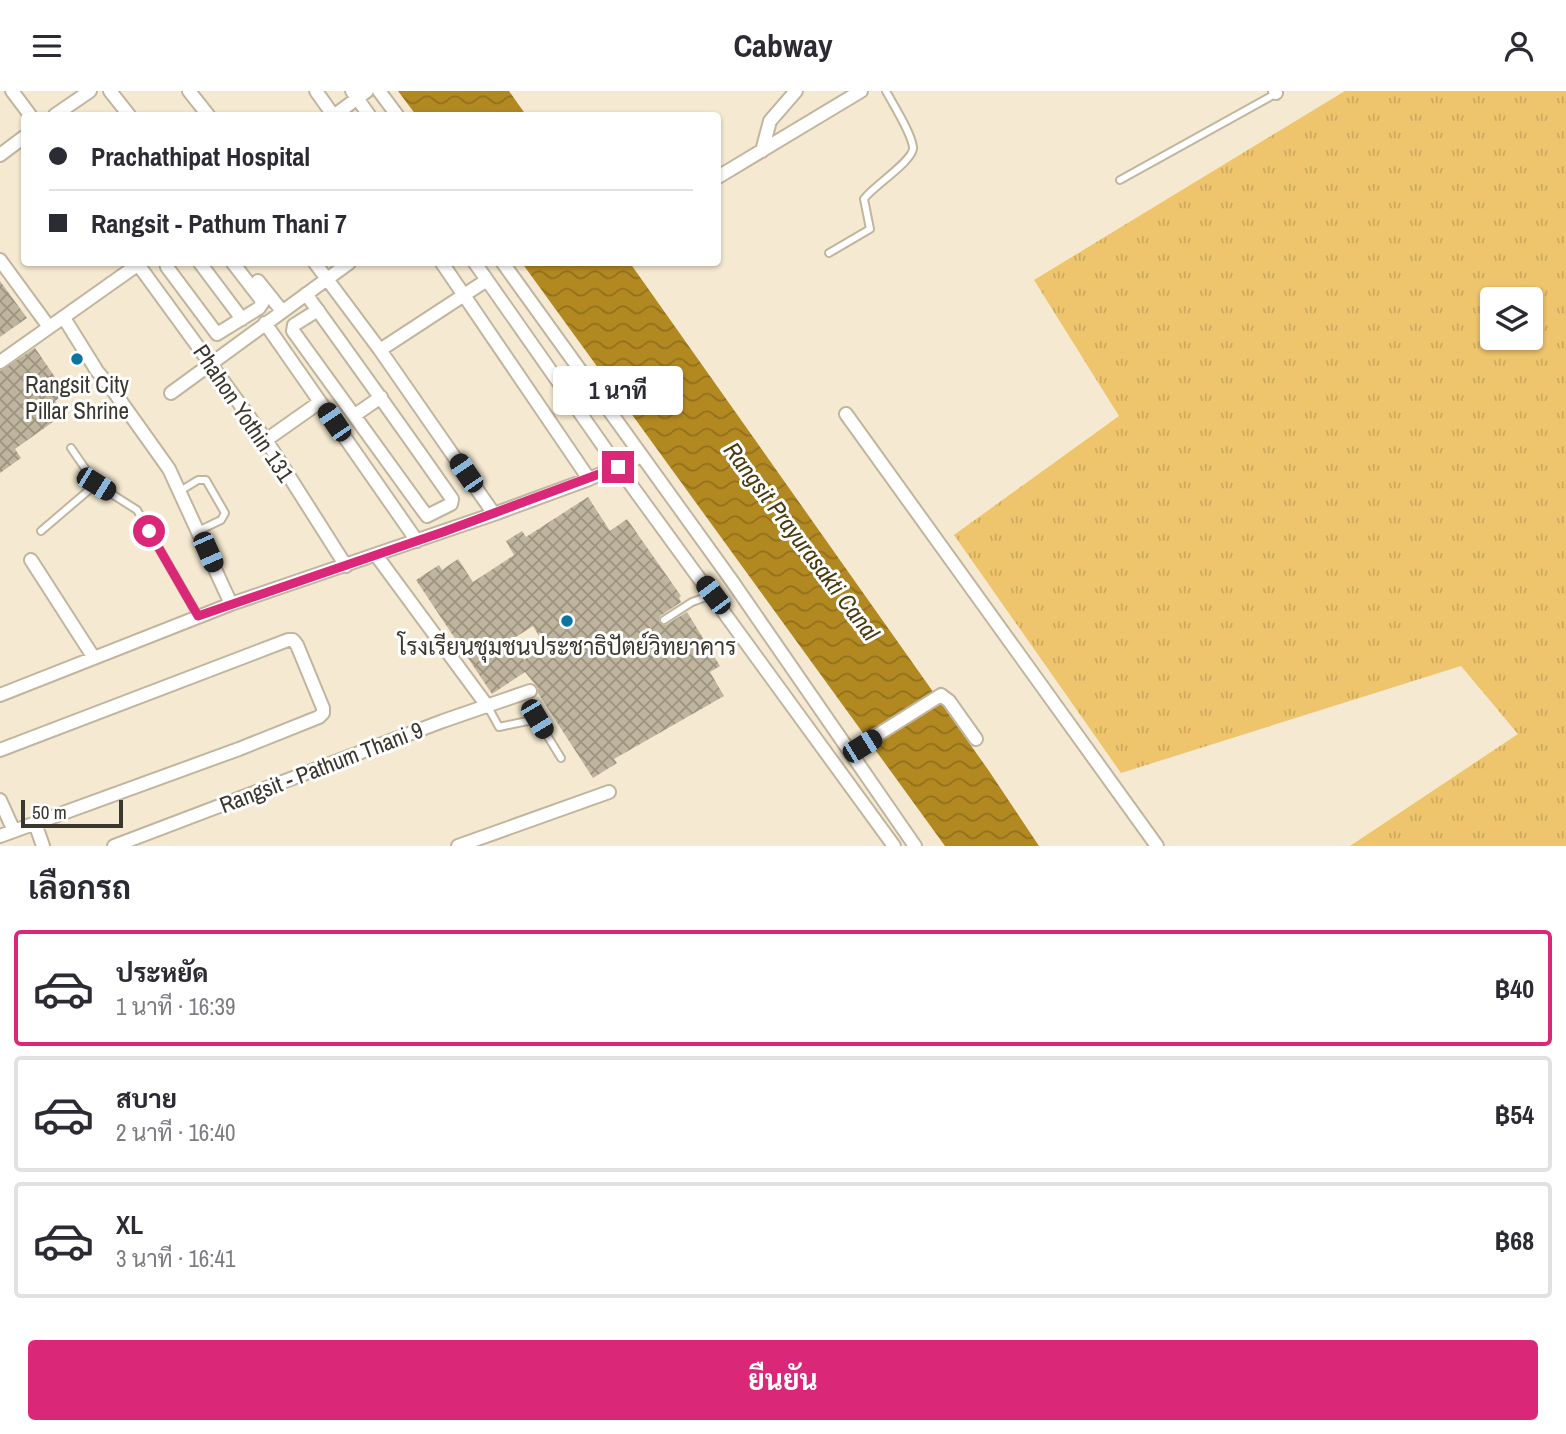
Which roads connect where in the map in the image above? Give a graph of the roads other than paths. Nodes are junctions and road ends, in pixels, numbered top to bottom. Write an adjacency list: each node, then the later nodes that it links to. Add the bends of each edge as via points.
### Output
1 (12, 91): 12 (street)
2 (90, 91): 13 (street)
3 (110, 91): 14 (street)
4 (190, 91): 15 (street)
5 (316, 91): 16 (street)
6 (379, 91): 19 (street)
7 (796, 91): 21 (street, via 770,121)
8 (886, 91): 25 (lane, via 911,140 912,156 864,199 870,229)
9 (855, 92): 21 (street)
10 (1277, 92): 24 (lane)
11 (359, 94): 17 (street); 18 (street)
12 (28, 112)
13 (59, 112)
14 (127, 112)
15 (206, 112)
16 (332, 112)
17 (338, 112)
18 (368, 112)
19 (395, 112)
20 (21, 139): 22 (street)
21 (762, 151): 23 (street)
22 (0, 155)
23 (721, 175)
24 (1120, 180)
25 (829, 253)
26 (0, 260): 47 (street)
27 (135, 266): 44 (street)
28 (141, 266): 50 (street, Phahon Yothin 131)
29 (168, 266): 45 (street, via 217,334)
30 (202, 266): 45 (street)
31 (235, 266): 45 (street, via 262,302)
32 (245, 266): 43 (street)
33 (317, 266): 38 (street)
34 (345, 266): 38 (street)
35 (444, 266): 41 (street)
36 (477, 266): 39 (street)
37 (505, 266): 58 (street)
38 (327, 279): 40 (street); 48 (street)
39 (487, 279): 41 (street); 59 (street)
40 (306, 294): 42 (street); 43 (street)
41 (465, 295): 48 (street); 60 (street)
42 (318, 310): 52 (street); 55 (street, via 294,325 293,331)
43 (282, 311): 46 (street)
44 (64, 319): 47 (street); 62 (street)
45 (243, 320)
46 (265, 323): 50 (street); 53 (street)
47 (49, 327): 49 (street)
48 (380, 350): 63 (street)
49 (0, 362)
50 (211, 362): 51 (street); 56 (street, Phahon Yothin 131)
51 (171, 393)
52 (381, 397): 55 (street); 55 (street, via 452,499 451,504 427,516)
53 (320, 402): 56 (street); 66 (street)
54 (846, 414): 92 (street)
55 (355, 415)
56 (266, 440): 69 (street, Phahon Yothin 131)
57 (71, 448): 61 (lane)
58 (642, 456): 59 (street); 79 (street)
59 (618, 467): 60 (street); 70 (street)
60 (589, 479): 63 (street)
61 (96, 484): 64 (lane); 72 (lane, via 137,510)
62 (180, 491): 65 (street); 65 (lane, via 206,480 223,506 220,520)
63 (494, 514): 66 (street)
64 (41, 531)
65 (198, 531): 71 (street)
66 (417, 541): 67 (street)
67 (376, 555): 69 (street); 77 (street)
68 (31, 560): 74 (street)
69 (346, 566): 71 (street)
70 (713, 595): 73 (lane); 90 (street)
71 (230, 604): 72 (street)
72 (198, 616): 74 (street)
73 (664, 620)
74 (94, 658): 76 (street)
75 (530, 691): 77 (street, Rangsit - Pathum Thani 9)
76 (0, 695)
77 (488, 706): 81 (lane, via 499,727 537,719); 88 (street, Rangsit - Pathum Thani 9)
78 (976, 739): 79 (street, via 946,698 938,697)
79 (856, 749): 91 (street)
80 (0, 750): 84 (street, via 288,641 297,645 323,708 319,717)
81 (561, 758)
82 (609, 792): 89 (street)
83 (0, 800): 85 (street)
84 (35, 823): 85 (street); 87 (street)
85 (14, 831): 86 (street)
86 (0, 836)
87 (43, 846)
88 (114, 846)
89 (458, 846)
90 (894, 846)
91 (915, 846)
92 (1157, 846)

